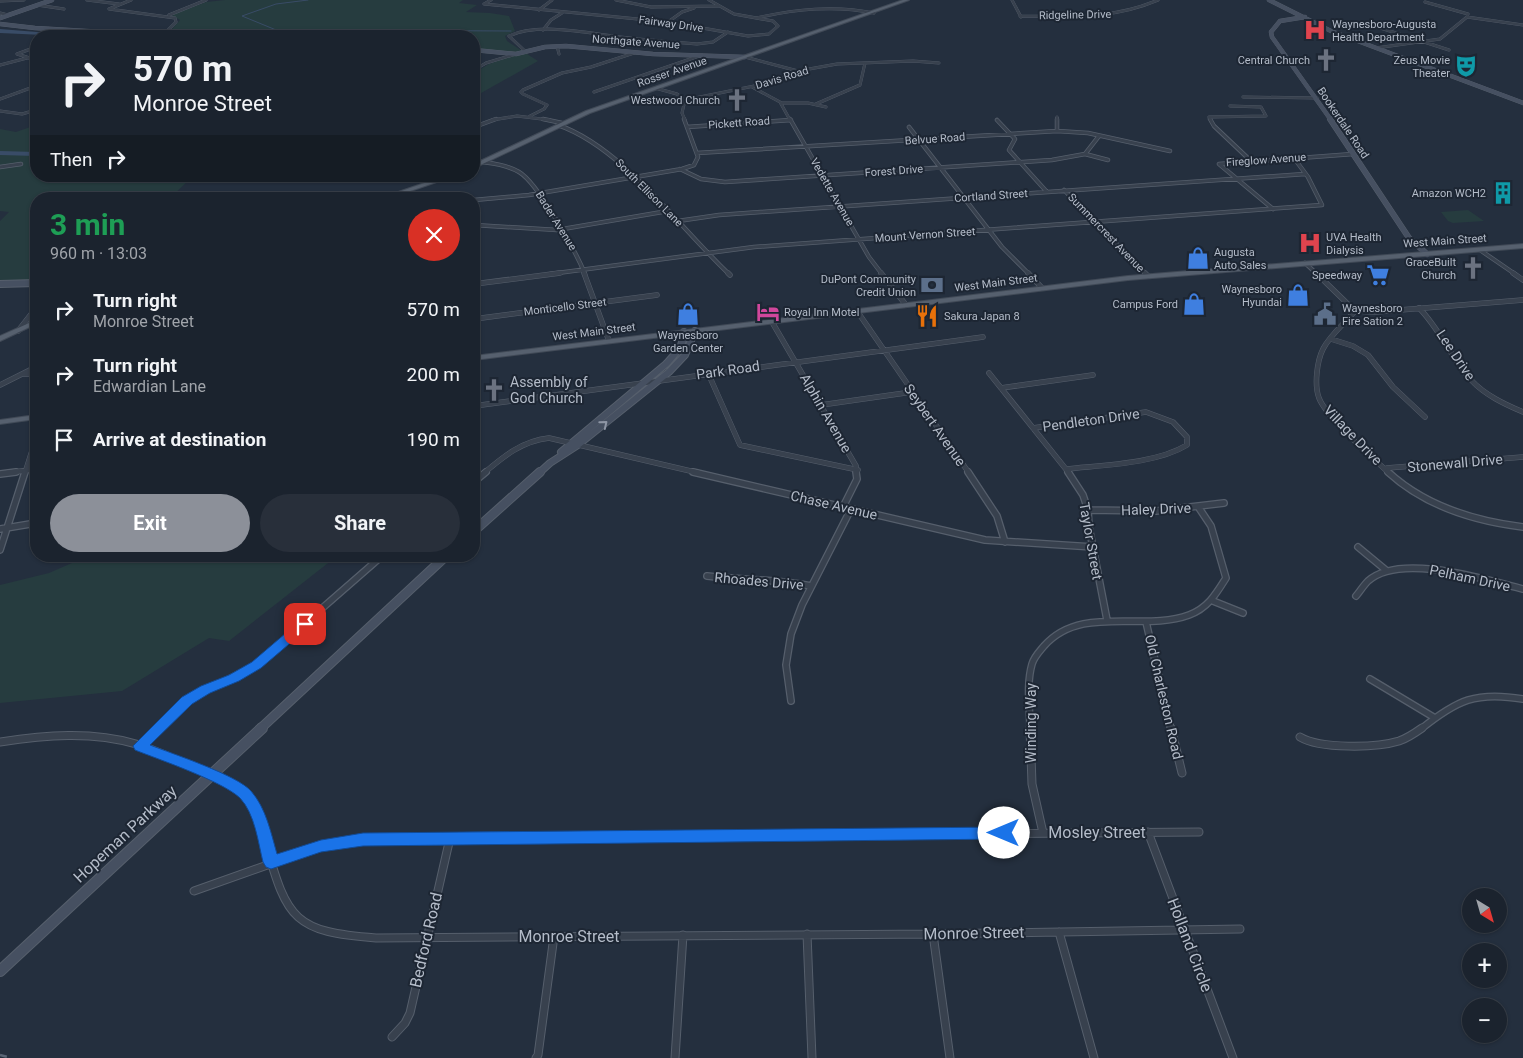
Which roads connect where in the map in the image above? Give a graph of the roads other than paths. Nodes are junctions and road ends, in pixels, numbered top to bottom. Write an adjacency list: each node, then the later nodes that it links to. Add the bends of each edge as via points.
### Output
1 (24, 0): 16 (street)
2 (52, 0): 19 (street)
3 (87, 0): 18 (street)
4 (131, 0): 18 (street)
5 (206, 0): 29 (street)
6 (492, 0): 23 (street, Fairway Drive, via 484,4)
7 (552, 0): 23 (street)
8 (616, 0): 20 (street)
9 (709, 0): 21 (street, Fairway Drive)
10 (907, 0): 24 (main road, Rosser Avenue)
11 (914, 0): 24 (main road, Rosser Avenue)
12 (1012, 0): 30 (street, Ridgeline Drive, via 1020,16)
13 (1158, 0): 30 (street, Ridgeline Drive, via 1124,14)
14 (1269, 0): 31 (street)
15 (1274, 0): 31 (street)
16 (0, 1)
17 (1425, 2): 32 (street, via 1461,11)
18 (121, 4): 29 (street, via 110,9)
19 (36, 5): 22 (street); 28 (street)
20 (697, 6): 21 (street); 36 (street)
21 (718, 6): 34 (street, Fairway Drive, via 729,13)
22 (64, 8)
23 (539, 10): 25 (street, Fairway Drive)
24 (882, 10): 27 (main road, Rosser Avenue)
25 (562, 12): 36 (street, Fairway Drive); 43 (street)
26 (0, 13): 28 (street)
27 (874, 13): 34 (street, via 834,7); 57 (main road, Rosser Avenue)
28 (8, 14): 33 (street)
29 (168, 16): 42 (street, via 177,21)
30 (1086, 17): 37 (street)
31 (1303, 17): 47 (street); 71 (street, Bookerdale Road, via 1279,21 1271,34 1287,61)
32 (1467, 17): 40 (street); 45 (street, via 1444,37)
33 (0, 18)
34 (753, 18): 44 (street, Fairway Drive, via 777,23 778,26 760,36)
35 (1519, 20): 40 (street)
36 (668, 22): 44 (street, Fairway Drive)
37 (1088, 22)
38 (0, 24): 41 (street)
39 (1371, 25): 45 (street)
40 (1523, 25)
41 (67, 30)
42 (168, 30)
43 (543, 30): 44 (street, via 693,44 713,42); 52 (street, via 524,30 510,36)
44 (728, 32)
45 (1421, 42): 47 (street); 49 (street)
46 (557, 46): 52 (street, Northgate Avenue); 53 (street, Northgate Avenue); 55 (street)
47 (1379, 48): 74 (street)
48 (30, 49): 58 (street, via 17,53)
49 (1448, 50)
50 (480, 51): 51 (street)
51 (496, 52): 54 (street); 60 (street, via 501,55)
52 (526, 52): 54 (street, Northgate Avenue)
53 (634, 53): 56 (street, Northgate Avenue); 81 (street, via 562,73 523,90 521,92 525,96 547,106)
54 (516, 54): 60 (street, Northgate Avenue)
55 (559, 54)
56 (702, 55): 57 (street, Northgate Avenue); 69 (street)
57 (744, 57): 65 (street, Northgate Avenue); 68 (main road, Rosser Avenue)
58 (27, 58): 59 (street); 63 (street)
59 (30, 59)
60 (499, 59): 64 (street, Northgate Avenue)
61 (866, 63): 62 (street, Davis Road); 65 (street, Davis Road, via 843,63); 76 (street, via 862,83)
62 (939, 63)
63 (0, 65)
64 (480, 67)
65 (798, 71): 66 (street, Davis Road, via 780,80)
66 (752, 87): 73 (street, Davis Road); 75 (street, Vedette Avenue)
67 (30, 88): 72 (street)
68 (655, 88): 73 (street, via 677,94); 85 (main road, Rosser Avenue)
69 (594, 92)
70 (1243, 97): 71 (street)
71 (1317, 98): 97 (street, Bookerdale Road)
72 (0, 99)
73 (685, 100): 87 (street, via 682,111)
74 (1523, 102)
75 (781, 104): 76 (street); 83 (street, Vedette Avenue)
76 (816, 104): 78 (street)
77 (1230, 106): 100 (street, via 1261,107 1266,116 1209,117 1214,126)
78 (826, 107)
79 (0, 111): 80 (street)
80 (30, 112)
81 (530, 116): 85 (street, South Ellison Lane); 86 (street, South Ellison Lane, via 499,117)
82 (1057, 117): 89 (street)
83 (791, 120): 87 (street, Pickett Road); 93 (street, Vedette Avenue)
84 (997, 120): 90 (street)
85 (560, 124): 101 (main road, Rosser Avenue); 109 (street, South Ellison Lane, via 597,144)
86 (480, 125)
87 (687, 127): 95 (street)
88 (908, 127): 92 (street)
89 (1057, 131): 90 (street, Belvue Road); 91 (street, Belvue Road)
90 (1011, 134): 92 (street, Belvue Road); 102 (street, Summercrest Avenue, via 1015,140 1009,150)
91 (1099, 136): 94 (street, Belvue Road); 96 (street)
92 (918, 140): 93 (street, Belvue Road); 105 (street)
93 (806, 146): 95 (street, Belvue Road); 108 (street, Vedette Avenue)
94 (1170, 151)
95 (697, 153): 106 (street, via 696,164)
96 (1086, 154): 99 (street); 102 (street, Forest Drive)
97 (1353, 154): 98 (street, Fireglow Avenue); 129 (street, Bookerdale Road, via 1411,240)
98 (1294, 158): 100 (street, Fireglow Avenue); 107 (street, Mount Vernon Street)
99 (1108, 160)
100 (1251, 161): 110 (street, Fireglow Avenue, via 1219,164)
101 (482, 162): 115 (street, Bader Avenue, via 522,172)
102 (1020, 162): 105 (street, Forest Drive); 114 (street, Summercrest Avenue)
103 (21, 164): 104 (street)
104 (0, 167)
105 (940, 168): 108 (street, Forest Drive); 116 (street)
106 (680, 169): 108 (street, Forest Drive, via 701,179 720,182); 109 (street)
107 (1305, 174): 110 (street, Cortland Street); 119 (street, Mount Vernon Street, via 1322,205)
108 (822, 175): 118 (street, Vedette Avenue)
109 (633, 176): 115 (street); 120 (street, South Ellison Lane)
110 (1235, 178): 112 (street, Cortland Street); 119 (street, Fireglow Avenue)
111 (433, 182): 113 (main road)
112 (1064, 190): 114 (street, Cortland Street); 122 (street, Summercrest Avenue)
113 (402, 192)
114 (1047, 192): 116 (street, Cortland Street)
115 (538, 193): 117 (street); 124 (street, Bader Avenue)
116 (964, 198): 118 (street, Cortland Street); 125 (street)
117 (480, 199)
118 (840, 206): 121 (street, Cortland Street); 126 (street, Vedette Avenue)
119 (1273, 209): 122 (street, Mount Vernon Street)
120 (668, 211): 121 (street, South Ellison Lane); 124 (street)
121 (678, 221): 130 (street, South Ellison Lane)
122 (1095, 222): 125 (street, Mount Vernon Street); 134 (street, Summercrest Avenue)
123 (480, 225): 124 (street)
124 (562, 230): 132 (street, Bader Avenue)
125 (988, 230): 126 (street, Mount Vernon Street); 139 (street)
126 (859, 239): 130 (street, Mount Vernon Street, via 754,247); 143 (street, Vedette Avenue)
127 (1523, 246): 128 (main road, West Main Street)
128 (1480, 250): 129 (main road, West Main Street); 135 (street)
129 (1427, 254): 131 (main road, West Main Street)
130 (708, 255): 132 (street, Mount Vernon Street); 133 (street, South Ellison Lane)
131 (1305, 263): 134 (main road, West Main Street); 146 (street)
132 (583, 270): 137 (street, Mount Vernon Street); 142 (street, Bader Avenue)
133 (730, 275)
134 (1148, 276): 139 (main road, West Main Street)
135 (1523, 280)
136 (30, 283): 138 (street)
137 (480, 283)
138 (0, 284)
139 (1042, 288): 143 (main road, West Main Street)
140 (657, 295): 142 (street, Monticello Street)
141 (1523, 300): 144 (street)
142 (594, 303): 148 (street, Monticello Street); 157 (street, Bader Avenue)
143 (906, 305): 145 (main road, West Main Street)
144 (1419, 308): 146 (street); 174 (street, Lee Drive, via 1435,323 1473,382 1496,399)
145 (857, 311): 149 (main road, West Main Street); 158 (street, Seybert Avenue)
146 (1355, 311): 156 (street, Village Drive)
147 (30, 316): 151 (street)
148 (480, 318)
149 (772, 322): 152 (main road, West Main Street); 160 (street, Alphin Avenue)
150 (30, 325): 151 (main road)
151 (18, 331): 155 (main road)
152 (695, 331): 153 (main road, West Main Street); 167 (street, via 685,354)
153 (684, 332): 157 (main road, West Main Street); 168 (street, via 676,354)
154 (983, 337): 158 (street, Park Road)
155 (0, 339)
156 (1331, 339): 175 (street, via 1368,355 1393,387); 184 (street, Village Drive, via 1320,356 1317,386 1320,398 1358,444)
157 (609, 341): 159 (main road, West Main Street)
158 (882, 350): 160 (street, Park Road); 171 (street, Seybert Avenue)
159 (480, 357)
160 (796, 361): 162 (street, Park Road); 173 (street, Alphin Avenue)
161 (30, 370): 164 (street)
162 (708, 373): 167 (street, Park Road); 188 (street, via 740,444)
163 (989, 373): 170 (street, Taylor Street)
164 (22, 374): 165 (street); 169 (street)
165 (30, 374)
166 (1093, 375): 170 (street)
167 (660, 379): 168 (street, Park Road); 180 (street, one-way to 167)
168 (648, 381): 172 (street, Park Road); 179 (street)
169 (0, 385)
170 (1001, 388): 178 (street, Taylor Street)
171 (912, 392): 173 (street); 201 (street, Seybert Avenue, via 988,500)
172 (480, 405)
173 (821, 405): 188 (street, Alphin Avenue)
174 (1523, 412)
175 (1424, 417)
176 (30, 418): 177 (main road)
177 (0, 422)
178 (1033, 428): 185 (street, Taylor Street); 185 (street, Pendleton Drive, via 1146,412 1173,422 1188,437 1188,445 1183,449 1164,454)
179 (570, 443): 180 (street, Chase Avenue); 183 (street); 190 (street, Chase Avenue, via 544,438 523,443)
180 (578, 445): 183 (street); 192 (street, Chase Avenue)
181 (30, 457): 186 (street)
182 (1523, 457): 184 (street, Stonewall Drive)
183 (550, 463): 197 (street)
184 (1386, 468): 198 (street, Village Drive, via 1402,485 1441,506 1492,523)
185 (1066, 469): 195 (street, Taylor Street, via 1079,486)
186 (26, 470): 187 (street); 189 (street); 199 (street)
187 (30, 470)
188 (858, 470): 192 (street, via 857,480)
189 (0, 474)
190 (480, 477)
191 (1224, 503): 193 (street, Haley Drive)
192 (843, 507): 194 (street, Chase Avenue)
193 (1199, 508): 195 (street, Haley Drive); 212 (street, via 1211,526 1226,578)
194 (851, 509): 201 (street, Chase Avenue); 209 (street)
195 (1088, 510): 202 (street, Taylor Street)
196 (30, 524): 199 (street)
197 (480, 526)
198 (1523, 527)
199 (7, 528): 200 (street); 204 (street)
200 (0, 529)
201 (1005, 542): 202 (street, Chase Avenue)
202 (1093, 547): 214 (street, Taylor Street)
203 (1358, 547): 207 (street)
204 (0, 550)
205 (375, 562): 222 (street, via 256,665 193,696)
206 (440, 562): 224 (street, Hopeman Parkway)
207 (1387, 571): 210 (street, Pelham Drive, via 1406,568 1437,570); 211 (street, via 1363,585)
208 (707, 576): 209 (street, Rhoades Drive)
209 (811, 586): 218 (street, via 795,617 789,640 787,676)
210 (1523, 589)
211 (1356, 596)
212 (1213, 601): 213 (street); 215 (street, Winding Way, via 1181,616)
213 (1243, 613)
214 (1107, 620): 215 (street, Winding Way); 227 (street, Winding Way, via 1064,630 1049,639 1035,656 1029,686 1031,778)
215 (1146, 622): 223 (street, Old Charleston Road)
216 (1370, 679): 219 (street)
217 (1523, 698): 219 (street, via 1474,698 1453,705)
218 (791, 701)
219 (1435, 718): 220 (street, via 1403,740 1381,744 1321,746)
220 (1300, 737)
221 (0, 742): 222 (street, Monroe Street, via 43,736 82,736)
222 (140, 746): 224 (street, Monroe Street)
223 (1182, 773)
224 (211, 776): 229 (street, Monroe Street, via 239,789 251,801 259,816); 239 (street, Hopeman Parkway)
225 (1148, 832): 226 (street, Mosley Street); 227 (street, Mosley Street); 232 (street, Holland Circle)
226 (1199, 832)
227 (1044, 833): 228 (street, Mosley Street)
228 (450, 838): 229 (street, Mosley Street, via 350,840); 238 (street, Bedford Road)
229 (271, 862): 230 (street, Mosley Street); 238 (street, Monroe Street, via 288,908 314,929 358,938)
230 (194, 891)
231 (1240, 929): 232 (street, Monroe Street)
232 (1183, 930): 233 (street, Monroe Street); 246 (street, Holland Circle)
233 (1059, 932): 235 (street, Monroe Street); 245 (street)
234 (808, 934): 235 (street, Monroe Street); 236 (street, Monroe Street); 243 (street)
235 (933, 934): 244 (street)
236 (683, 935): 237 (street, Monroe Street); 242 (street)
237 (554, 936): 238 (street, Monroe Street); 241 (street)
238 (427, 937): 240 (street, Bedford Road, via 410,1013)
239 (0, 971)
240 (392, 1037)
241 (536, 1058)
242 (675, 1058)
243 (812, 1058)
244 (950, 1058)
245 (1094, 1058)
246 (1233, 1058)

